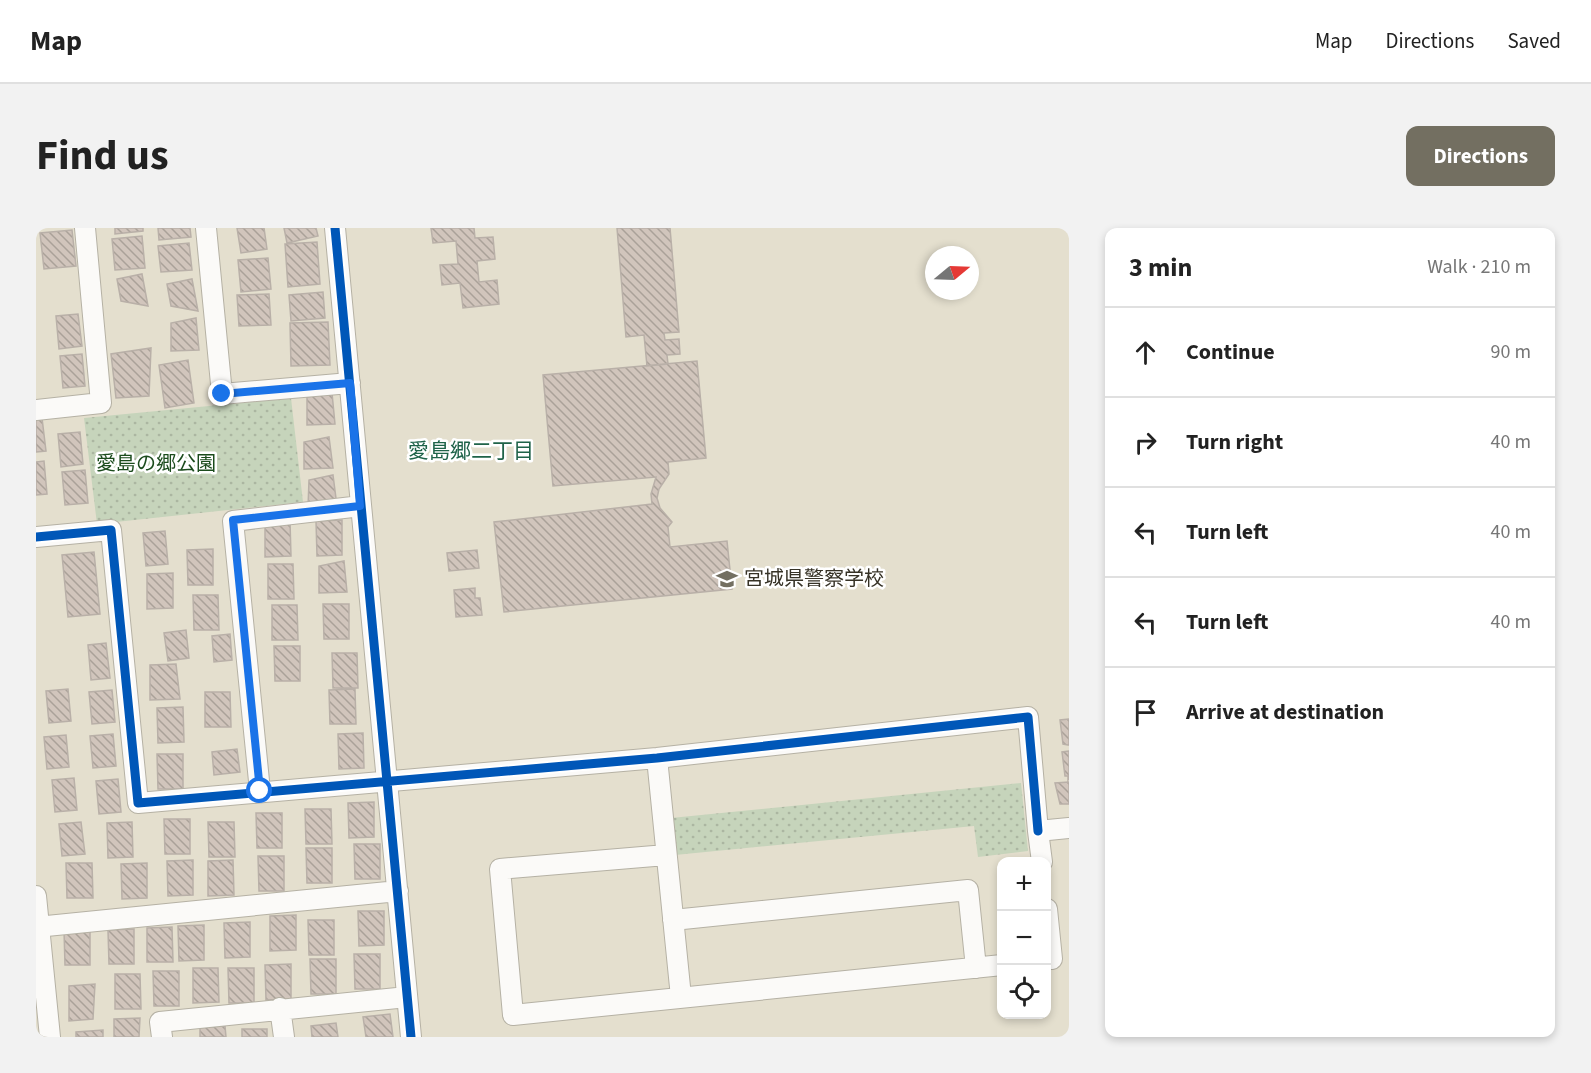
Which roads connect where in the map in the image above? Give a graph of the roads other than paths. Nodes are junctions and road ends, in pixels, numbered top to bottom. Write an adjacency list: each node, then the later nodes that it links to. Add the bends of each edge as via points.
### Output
1 (85, 228): 5 (street, via 101,403)
2 (206, 228): 4 (street, via 222,394)
3 (335, 228): 4 (street)
4 (350, 383): 6 (street)
5 (36, 410)
6 (360, 506): 9 (street); 10 (street, via 233,520)
7 (36, 537): 10 (street, via 111,530 138,803)
8 (657, 758): 9 (street); 12 (street, via 1028,717); 13 (street)
9 (387, 779): 10 (street); 15 (street)
10 (260, 791)
11 (1069, 828): 12 (street)
12 (1038, 831): 14 (street)
13 (666, 855): 17 (street); 22 (street, via 500,868 513,1015)
14 (1041, 857)
15 (398, 891): 18 (street); 21 (street)
16 (36, 896): 18 (street)
17 (673, 920): 20 (street, via 968,890); 22 (street)
18 (37, 927): 24 (street)
19 (997, 965): 20 (street)
20 (976, 968): 22 (street)
21 (407, 997): 23 (street); 27 (street)
22 (681, 997)
23 (280, 1008): 25 (street, via 160,1022); 26 (street)
24 (50, 1037)
25 (162, 1037)
26 (284, 1037)
27 (411, 1037)

